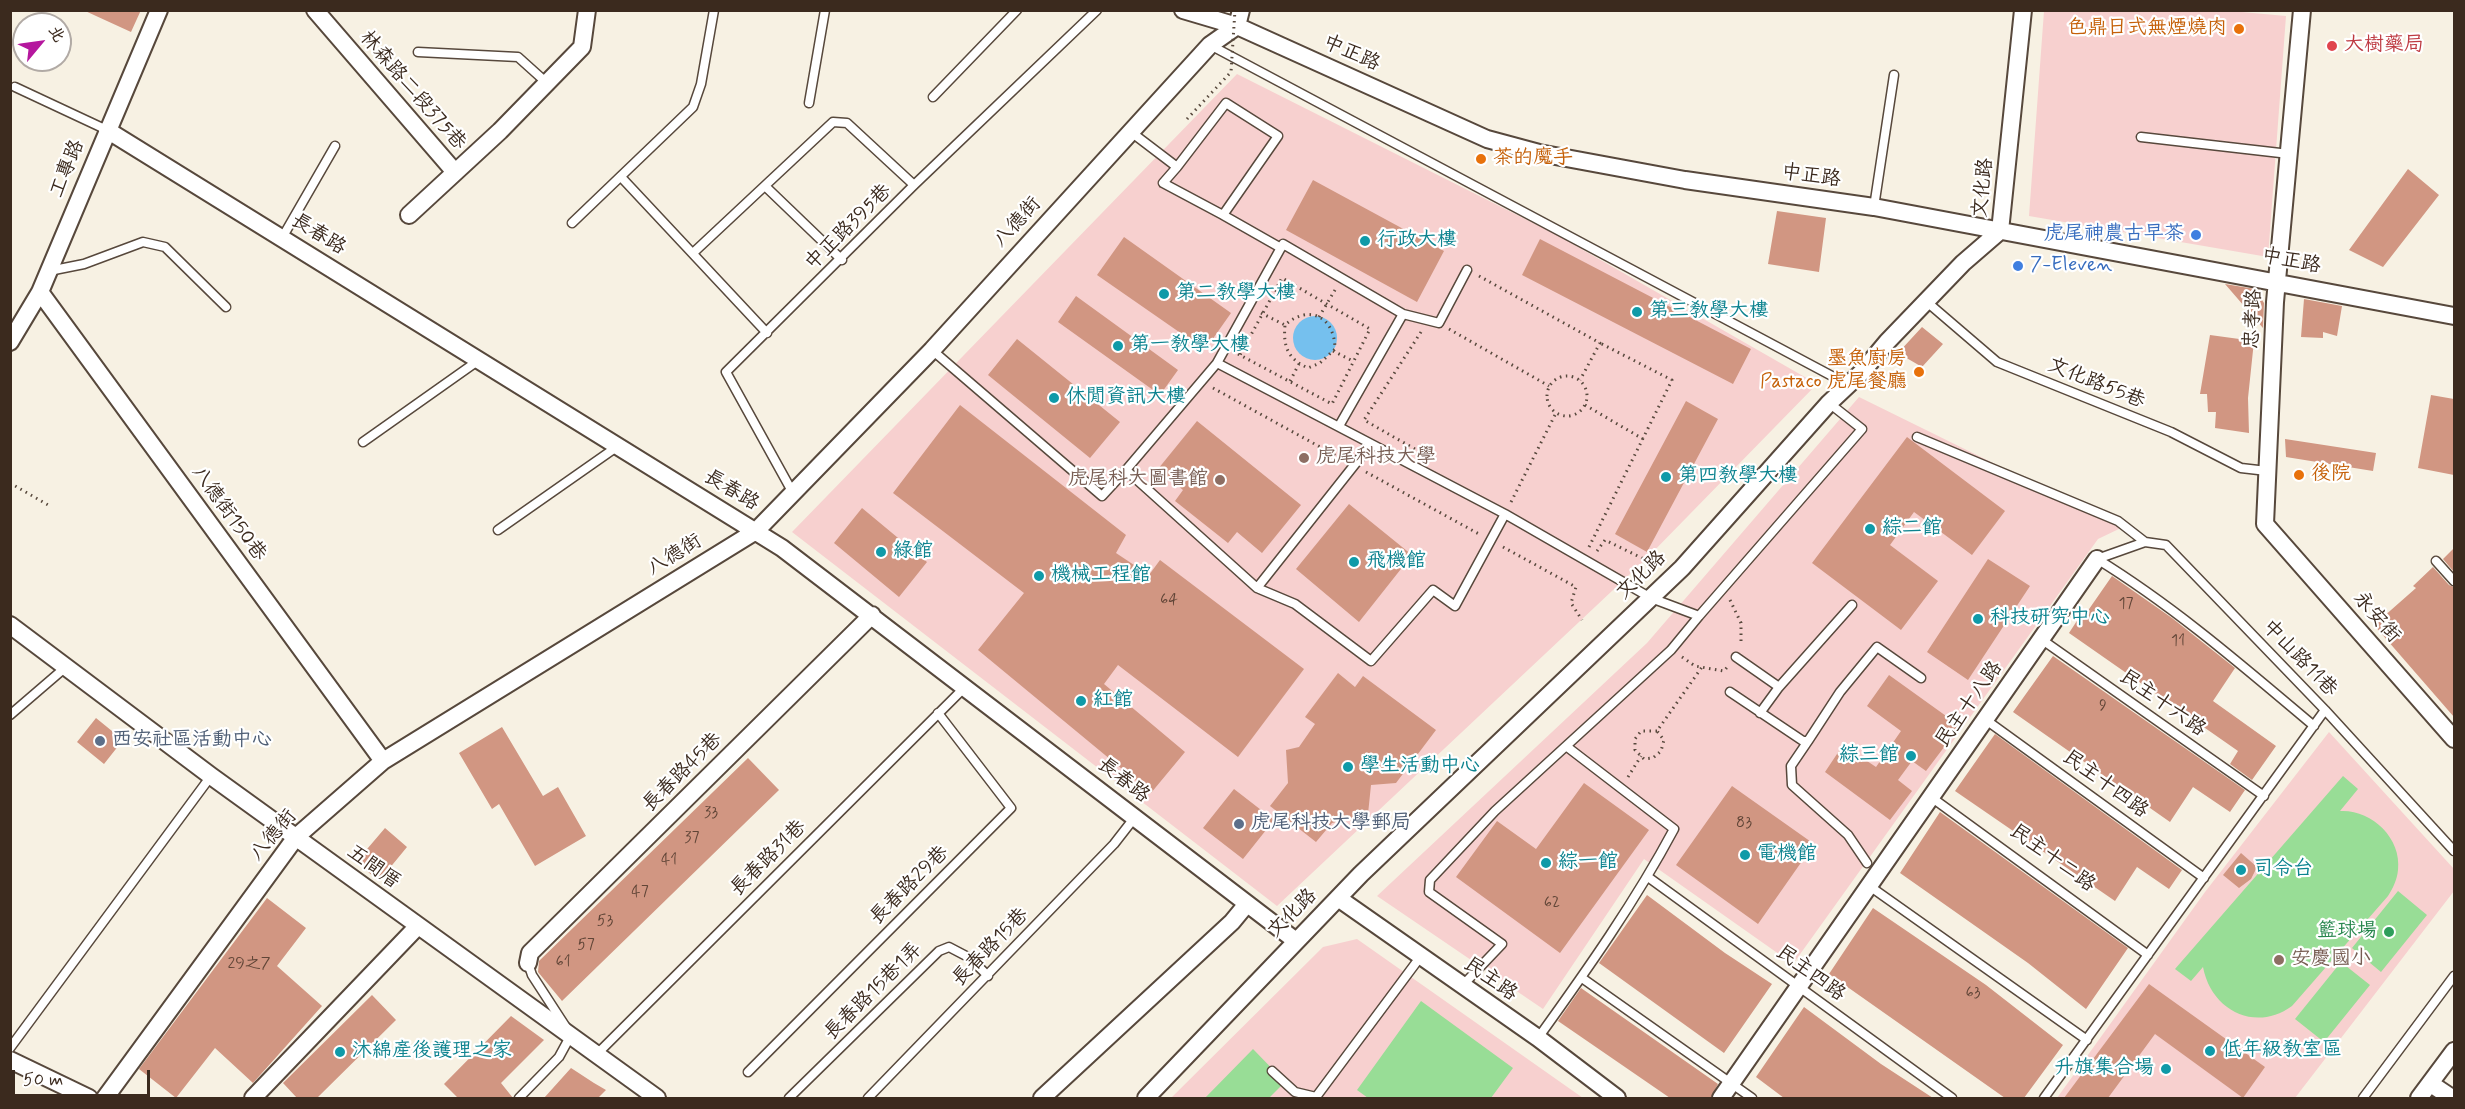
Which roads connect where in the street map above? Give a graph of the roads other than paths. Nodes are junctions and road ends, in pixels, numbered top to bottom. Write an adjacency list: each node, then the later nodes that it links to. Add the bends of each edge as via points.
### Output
1 (159, 10): 19 (street, 工專路)
2 (315, 10): 25 (street, 林森路二段375巷)
3 (587, 10): 15 (street, 林森路二段375巷, via 582,46)
4 (714, 10): 26 (lane, via 702,84 693,107)
5 (825, 10): 18 (lane)
6 (1017, 10): 17 (lane)
7 (1097, 10): 27 (lane, 中正路395巷)
8 (1184, 10): 11 (street, 中正路)
9 (2023, 10): 33 (street, 文化路)
10 (2302, 10): 23 (street, 忠孝路)
11 (1238, 16): 12 (street, 八德街); 29 (street, 中正路, via 1487,139 1539,153 1685,180)
12 (1210, 45): 20 (street, 八德街); 51 (lane)
13 (418, 52): 15 (lane, 林森路二段375巷, via 518,57)
14 (1894, 75): 29 (lane)
15 (548, 84): 25 (street, 林森路二段375巷)
16 (15, 87): 19 (lane)
17 (933, 97)
18 (809, 103)
19 (107, 130): 34 (street, 長春路); 39 (street, 工專路)
20 (1131, 132): 24 (lane); 48 (street, 八德街)
21 (2141, 137): 23 (lane)
22 (334, 146): 34 (lane)
23 (2290, 154): 40 (street, 忠孝路)
24 (1177, 167): 31 (lane, via 1163,183); 31 (lane, via 1226,103 1278,136)
25 (454, 171): 30 (street, 林森路二段375巷)
26 (621, 177): 32 (lane); 36 (lane)
27 (914, 186): 28 (lane, via 847,123 833,122); 37 (lane, 中正路395巷)
28 (766, 187): 36 (lane); 37 (lane)
29 (1874, 207): 33 (street, 中正路)
30 (410, 215)
31 (1223, 215): 35 (lane)
32 (572, 223)
33 (2000, 231): 40 (street, 中正路); 42 (street, 文化路)
34 (282, 238): 49 (street, 長春路)
35 (1281, 248): 44 (lane, via 1283,244); 50 (lane)
36 (693, 253): 46 (lane)
37 (842, 260): 46 (lane, 中正路395巷)
38 (1467, 270): 44 (lane, via 1439,323)
39 (49, 271): 41 (street, 工專路); 43 (lane, via 84,264 143,242 165,248)
40 (2277, 280): 45 (street, 中正路); 59 (street, 忠孝路)
41 (40, 292): 47 (street, 工專路); 91 (street, 八德街150巷)
42 (1927, 302): 51 (street, 文化路); 59 (lane, 文化路55巷, via 1997,362 2171,432 2241,468)
43 (226, 307)
44 (1403, 314): 53 (lane)
45 (2454, 316)
46 (767, 333): 60 (lane, 中正路395巷, via 726,372)
47 (10, 342)
48 (932, 350): 58 (lane, via 1102,496); 60 (street, 八德街)
49 (479, 360): 55 (lane); 57 (street, 長春路)
50 (1217, 363): 53 (lane); 58 (lane)
51 (1846, 384): 52 (street, 文化路)
52 (1829, 402): 70 (street, 文化路); 73 (lane, via 1862,429)
53 (1339, 426): 56 (lane)
54 (1917, 437): 65 (lane, 中山路11巷, via 2118,521)
55 (363, 442)
56 (1371, 444): 61 (lane); 69 (lane)
57 (618, 446): 63 (lane); 64 (street, 長春路)
58 (1126, 470): 69 (lane)
59 (2267, 471): 62 (street, 忠孝路)
60 (794, 494): 64 (street, 八德街)
61 (1505, 514): 69 (lane, via 1455,606 1433,590 1371,661 1295,604); 70 (lane)
62 (2265, 524): 88 (street, 永安街)
63 (498, 530)
64 (756, 531): 72 (street, 長春路); 91 (street, 八德街)
65 (2145, 542): 66 (lane); 82 (lane, 中山路11巷, via 2166,545)
66 (2097, 559): 75 (street, 民主十八路); 87 (lane, via 2136,583 2232,656)
67 (2436, 561): 68 (lane)
68 (2454, 581)
69 (1257, 588)
70 (1651, 598): 73 (lane); 102 (street, 文化路)
71 (1852, 605): 80 (lane)
72 (872, 615): 79 (street, 長春路); 108 (street, 長春路45巷, via 530,953)
73 (1699, 616): 90 (lane, via 1671,650)
74 (10, 625): 77 (street, 五間厝)
75 (2041, 639): 86 (street, 民主十八路); 93 (lane, 民主十六路)
76 (1736, 657): 80 (lane)
77 (67, 665): 85 (lane); 92 (street, 五間厝)
78 (1921, 678): 89 (lane, via 1877,647 1840,692)
79 (966, 686): 83 (lane, 長春路31巷); 95 (street, 長春路)
80 (1779, 687): 84 (lane)
81 (1730, 692): 84 (lane)
82 (2325, 710): 87 (lane); 97 (lane, 中山路11巷)
83 (938, 713): 119 (lane, 長春路31巷); 122 (lane, 長春路29巷, via 1011,808)
84 (1760, 713): 89 (lane)
85 (10, 715)
86 (1986, 720): 94 (street, 民主十八路); 100 (lane, 民主十四路)
87 (2314, 726): 93 (lane)
88 (2454, 739)
89 (1808, 741): 98 (lane, via 1791,766 1792,785 1848,835)
90 (1566, 746): 99 (lane, via 1674,829); 112 (lane, via 1495,811 1430,880 1430,892 1502,944)
91 (383, 761): 96 (street, 八德街)
92 (211, 776): 96 (street, 五間厝); 117 (lane)
93 (2264, 796): 100 (lane)
94 (1931, 797): 101 (street, 民主十八路); 106 (lane, 民主十二路)
95 (1135, 818): 103 (street, 長春路); 109 (lane, 長春路15巷)
96 (296, 837): 104 (street, 五間厝); 126 (street, 八德街)
97 (2454, 851)
98 (1867, 862)
99 (1648, 877): 111 (lane); 113 (lane, 民主四路)
100 (2204, 878): 106 (lane)
101 (1869, 885): 113 (street, 民主十八路); 116 (lane)
102 (1338, 898): 105 (street, 文化路); 107 (street, 民主路)
103 (1246, 905): 105 (street, 長春路); 132 (street, 文化路)
104 (417, 927): 114 (street, 五間厝); 127 (street)
105 (1296, 941): 133 (street, 文化路)
106 (2148, 955): 116 (lane)
107 (1420, 956): 112 (street, 民主路); 134 (lane)
108 (528, 963): 114 (lane)
109 (988, 976): 130 (lane, 長春路15巷1弄, via 970,958 949,947 939,951); 131 (lane, 長春路15巷)
110 (2454, 976): 140 (lane)
111 (1582, 978): 115 (lane); 123 (lane)
112 (1462, 987): 115 (street, 民主路)
113 (1800, 987): 123 (street, 民主十八路); 138 (lane, 民主四路)
114 (571, 1035): 119 (street, 五間厝); 128 (lane, via 559,1057)
115 (1538, 1038): 135 (street, 民主路)
116 (2087, 1040): 139 (lane)
117 (10, 1048)
118 (2454, 1051): 124 (street)
119 (596, 1055): 129 (street, 五間厝)
120 (10, 1060): 125 (street)
121 (1272, 1071): 134 (lane, via 1294,1092)
122 (748, 1072)
123 (1732, 1084): 136 (street, 民主十八路); 137 (lane)
124 (2431, 1084): 141 (street); 142 (street)
125 (89, 1098)
126 (105, 1098)
127 (253, 1098)
128 (519, 1098)
129 (657, 1098)
130 (789, 1098)
131 (868, 1098)
132 (1042, 1098)
133 (1146, 1098)
134 (1318, 1098)
135 (1617, 1098)
136 (1721, 1098)
137 (1752, 1098)
138 (1952, 1098)
139 (2044, 1098)
140 (2363, 1098)
141 (2419, 1098)
142 (2451, 1098)

